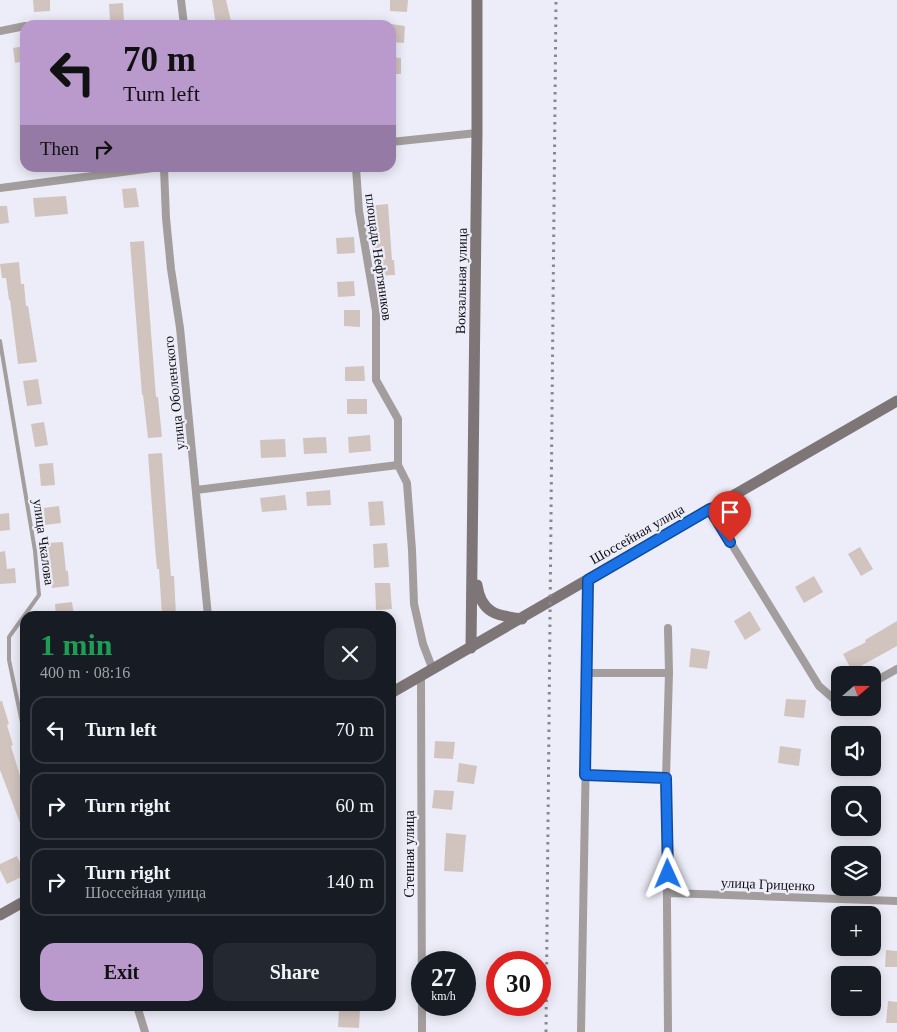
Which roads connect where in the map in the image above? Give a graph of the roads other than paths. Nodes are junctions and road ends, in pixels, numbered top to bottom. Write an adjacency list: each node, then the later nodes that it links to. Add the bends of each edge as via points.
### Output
1 (181, 0): 3 (street)
2 (477, 0): 6 (main road, Вокзальная улица)
3 (183, 20)
4 (20, 27): 5 (street)
5 (0, 31)
6 (477, 133): 7 (street); 17 (main road, Вокзальная улица)
7 (396, 141)
8 (122, 172): 11 (street)
9 (164, 172): 15 (street, улица Оболенского, via 170,269 180,328)
10 (356, 172): 14 (street, площадь Нефтяников, via 359,211 376,311 376,380 398,419)
11 (0, 188)
12 (0, 341): 19 (lane, улица Чкалова, via 35,551 39,595)
13 (897, 402): 16 (main road, Шоссейная улица)
14 (398, 465): 15 (street); 26 (street, площадь Нефтяников, via 407,483 414,604)
15 (196, 490): 20 (street, улица Оболенского)
16 (710, 509): 18 (main road, Шоссейная улица); 32 (street, via 819,686)
17 (474, 562): 21 (main road, via 478,594 484,606 499,616); 24 (main road)
18 (588, 580): 21 (main road, Шоссейная улица); 27 (street)
19 (28, 611)
20 (208, 611)
21 (522, 618): 24 (main road, Шоссейная улица)
22 (20, 622): 33 (lane, улица Чкалова, via 9,637 9,660)
23 (668, 628): 28 (street)
24 (471, 648): 26 (main road, Шоссейная улица)
25 (897, 669): 30 (street)
26 (433, 670): 29 (main road, Шоссейная улица)
27 (587, 672): 28 (street); 34 (street)
28 (669, 673): 35 (street)
29 (421, 676): 31 (main road, Шоссейная улица); 42 (street, Степная улица)
30 (881, 678)
31 (396, 690)
32 (831, 696)
33 (20, 713)
34 (585, 775): 35 (street); 43 (street)
35 (666, 778): 36 (street)
36 (668, 893): 37 (street, улица Гриценко); 44 (street)
37 (897, 901)
38 (20, 904): 39 (main road)
39 (0, 915)
40 (139, 1011): 41 (street)
41 (145, 1032)
42 (422, 1032)
43 (581, 1032)
44 (668, 1032)

